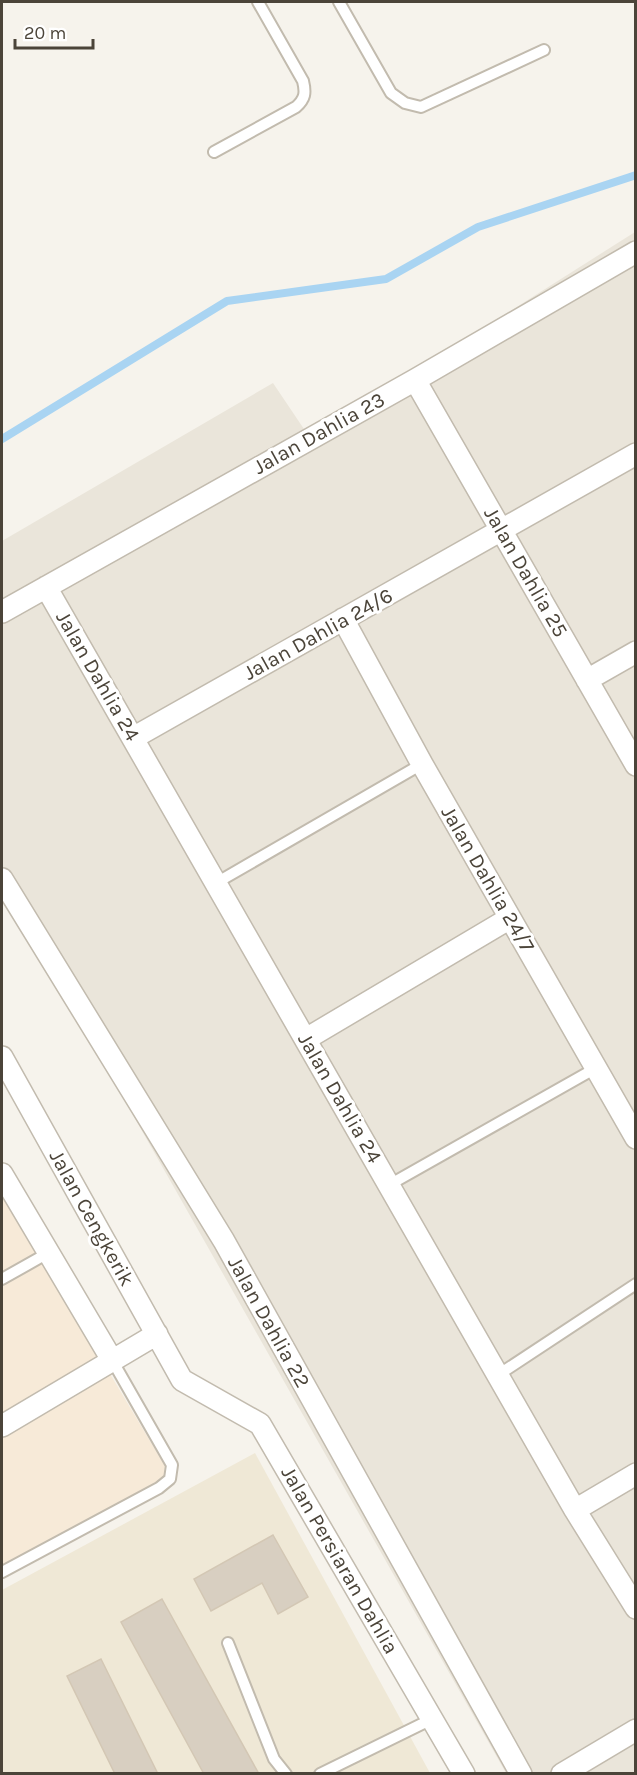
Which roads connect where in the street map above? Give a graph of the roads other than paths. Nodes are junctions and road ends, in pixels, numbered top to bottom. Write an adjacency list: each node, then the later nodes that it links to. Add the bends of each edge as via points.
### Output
1 (258, 2): 4 (lane, via 306,91 296,107)
2 (339, 2): 3 (lane, via 391,93 420,107)
3 (544, 50)
4 (214, 152)
5 (636, 252): 6 (street, Jalan Dahlia 23)
6 (415, 380): 8 (street, Jalan Dahlia 25); 9 (street, Jalan Dahlia 23)
7 (636, 454): 8 (street, Jalan Dahlia 24/6)
8 (502, 530): 11 (street, Jalan Dahlia 24/6); 13 (street, Jalan Dahlia 25)
9 (46, 587): 10 (street, Jalan Dahlia 23); 14 (street, Jalan Dahlia 24)
10 (2, 612)
11 (343, 620): 14 (street, Jalan Dahlia 24/6); 15 (street, Jalan Dahlia 24/7)
12 (636, 652): 13 (street)
13 (588, 680): 16 (street, Jalan Dahlia 25)
14 (133, 738): 18 (street, Jalan Dahlia 24)
15 (422, 764): 18 (lane); 19 (street, Jalan Dahlia 24/7)
16 (636, 765)
17 (2, 879): 44 (street, Jalan Dahlia 22, via 224,1241)
18 (216, 882): 20 (street, Jalan Dahlia 24)
19 (510, 918): 20 (street); 22 (street, Jalan Dahlia 24/7)
20 (306, 1039): 25 (street, Jalan Dahlia 24)
21 (2, 1057): 29 (street, Jalan Cengkerik)
22 (596, 1068): 23 (street, Jalan Dahlia 24/7); 25 (lane)
23 (636, 1138)
24 (2, 1174): 26 (street)
25 (389, 1185): 31 (street, Jalan Dahlia 24)
26 (48, 1253): 27 (lane); 30 (street)
27 (2, 1279)
28 (636, 1284): 31 (lane)
29 (157, 1334): 30 (street); 32 (street, Jalan Cengkerik)
30 (112, 1360): 33 (street); 36 (lane, via 172,1465 170,1479)
31 (498, 1375): 35 (street, Jalan Dahlia 24)
32 (182, 1380): 39 (street, Jalan Persiaran Dahlia, via 260,1424)
33 (2, 1426)
34 (636, 1474): 35 (street)
35 (575, 1510): 37 (street, Jalan Dahlia 24)
36 (2, 1572)
37 (636, 1608)
38 (228, 1643): 41 (lane, via 274,1759)
39 (432, 1719): 42 (lane); 43 (street, Jalan Persiaran Dahlia)
40 (636, 1730): 45 (street)
41 (286, 1773)
42 (320, 1773)
43 (464, 1773)
44 (521, 1773)
45 (562, 1773)

